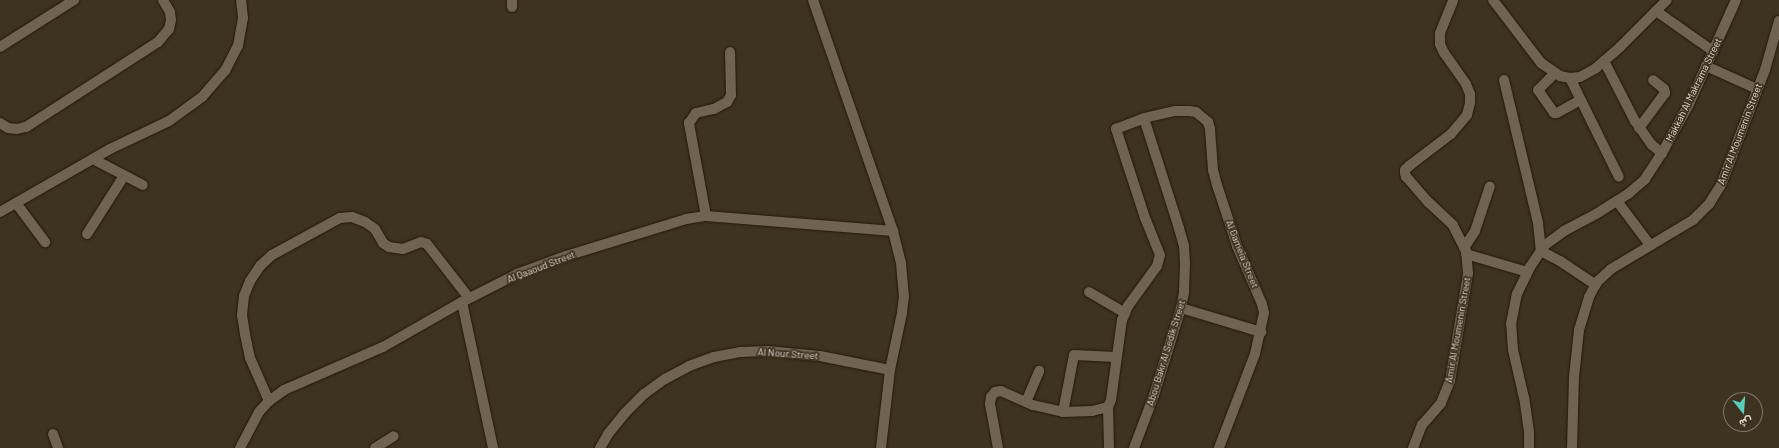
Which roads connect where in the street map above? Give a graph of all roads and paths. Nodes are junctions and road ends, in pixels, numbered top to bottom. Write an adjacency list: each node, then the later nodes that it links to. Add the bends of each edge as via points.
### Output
1 (74, 0): 11 (street)
2 (163, 0): 23 (street, via 170,12 171,20 167,33 158,42 26,127 12,128)
3 (241, 0): 26 (street, via 243,18 238,46 225,71 202,97 169,121)
4 (813, 0): 35 (street)
5 (1453, 0): 39 (street, Amir Al Moumenin Street, via 1440,33 1440,44 1470,94 1467,115 1451,134 1409,166 1405,173 1429,203 1453,225)
6 (1492, 0): 16 (street, via 1541,63)
7 (1667, 0): 9 (street)
8 (1736, 0): 12 (street, Makkah Al Makrama Street)
9 (1656, 11): 12 (street); 14 (street)
10 (1779, 21): 20 (street, Amir Al Moumenin Street)
11 (0, 47)
12 (1713, 51): 15 (street, Makkah Al Makrama Street)
13 (730, 52): 34 (street, via 731,95 727,102 714,109 696,113 689,123)
14 (1604, 61): 17 (street, via 1588,74); 24 (street)
15 (1706, 66): 20 (street); 25 (street, Makkah Al Makrama Street)
16 (1555, 73): 17 (street); 21 (street, via 1538,90 1554,113)
17 (1570, 78): 21 (street)
18 (1504, 80): 40 (street, via 1538,223)
19 (1653, 80): 24 (street, via 1665,93)
20 (1757, 89): 38 (street, Amir Al Moumenin Street, via 1721,185 1709,204 1693,220)
21 (1580, 100): 28 (street)
22 (1144, 118): 45 (street, Abou Bakr Al Sedik Street, via 1184,246 1184,292); 46 (street, via 1118,127 1116,132 1145,218 1160,252 1160,261); 47 (street, Al Gameia Street, via 1175,111 1189,111 1203,116 1208,122 1217,185 1237,246 1262,304 1264,314)
23 (0, 123)
24 (1639, 128): 25 (street)
25 (1662, 153): 31 (street, Makkah Al Makrama Street, via 1645,179)
26 (93, 159): 27 (street); 32 (street)
27 (124, 176): 29 (street); 36 (street)
28 (1619, 177)
29 (143, 185)
30 (1490, 186): 39 (street, via 1475,232)
31 (1618, 201): 38 (street); 40 (street, Makkah Al Makrama Street, via 1564,231)
32 (16, 203): 33 (street); 37 (street)
33 (0, 212)
34 (706, 216): 35 (street, Al Qaaoud Street); 44 (street, Al Qaaoud Street, via 686,219 566,256 517,274)
35 (893, 231): 49 (street, via 901,263 904,296 900,329)
36 (87, 234)
37 (45, 242)
38 (1650, 246): 42 (street, Amir Al Moumenin Street, via 1611,269)
39 (1465, 251): 41 (street); 67 (street, Amir Al Moumenin Street, via 1468,273 1450,381 1441,403 1422,425)
40 (1540, 252): 41 (street, Makkah Al Makrama Street); 42 (street, via 1560,261)
41 (1527, 272): 68 (street, Makkah Al Makrama Street, via 1517,294 1512,324 1513,350 1524,398)
42 (1596, 284): 69 (street, Amir Al Moumenin Street, via 1584,310 1579,330 1574,377)
43 (1089, 292): 46 (street)
44 (465, 300): 51 (street, Al Qaaoud Street, via 382,347 284,390); 51 (street, via 427,244 421,242 403,249 388,247 375,229 365,222 352,217 340,218 272,255 260,266 244,296 242,315 250,358); 60 (street)
45 (1181, 308): 47 (street); 65 (street, Abou Bakr Al Sedik Street, via 1154,395)
46 (1125, 314): 48 (street)
47 (1261, 332): 66 (street, Al Gameia Street)
48 (1116, 357): 53 (street); 54 (street, via 1074,354)
49 (890, 370): 61 (street, Al Nour Street, via 820,356 767,351 740,352 714,357 689,366 644,394 624,412); 62 (street)
50 (1039, 371): 52 (street)
51 (269, 401): 58 (street, Al Qaaoud Street, via 259,412)
52 (1026, 402): 54 (street); 63 (street, via 1001,391 992,395 990,404)
53 (1108, 407): 54 (street, via 1092,411); 64 (street)
54 (1063, 412)
55 (53, 434): 57 (street)
56 (394, 436): 59 (street)
57 (58, 448)
58 (240, 448)
59 (376, 448)
60 (493, 448)
61 (600, 448)
62 (881, 448)
63 (998, 448)
64 (1109, 448)
65 (1134, 448)
66 (1220, 448)
67 (1414, 448)
68 (1529, 448)
69 (1572, 448)

